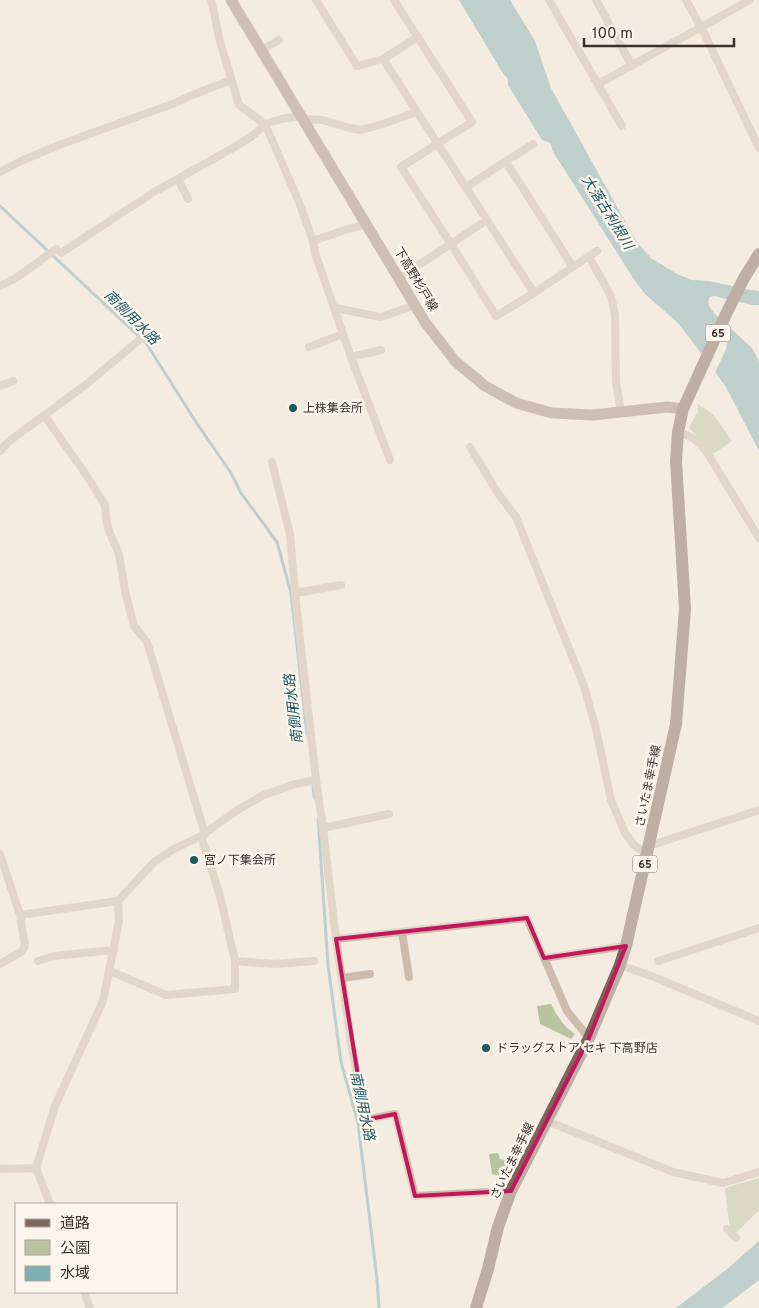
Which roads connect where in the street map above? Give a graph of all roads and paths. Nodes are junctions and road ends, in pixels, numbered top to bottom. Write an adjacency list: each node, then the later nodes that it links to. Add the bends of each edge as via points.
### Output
1 (211, 0): 15 (street)
2 (316, 0): 13 (street, via 357,66)
3 (394, 0): 10 (street)
4 (549, 0): 16 (street)
5 (596, 0): 14 (street)
6 (686, 0): 9 (street)
7 (750, 0): 9 (street)
8 (234, 1): 12 (main road, 下高野杉戸線)
9 (701, 27): 14 (street); 23 (street)
10 (418, 36): 13 (street); 21 (street, via 472,122)
11 (279, 40): 12 (street)
12 (262, 50): 18 (main road, 下高野杉戸線)
13 (383, 59): 17 (street)
14 (632, 66): 16 (street)
15 (231, 80): 19 (street, via 239,105); 25 (street, via 36,154)
16 (598, 84): 20 (street)
17 (417, 112): 18 (street, via 361,130); 21 (street)
18 (303, 118): 19 (street); 30 (main road, 下高野杉戸線)
19 (265, 124): 26 (street, via 239,145); 31 (street)
20 (622, 126)
21 (438, 144): 27 (street); 32 (street, via 401,167)
22 (533, 144): 24 (street)
23 (759, 148)
24 (506, 162): 27 (street); 36 (street)
25 (0, 172)
26 (178, 179): 28 (street); 38 (street)
27 (466, 187): 29 (street)
28 (188, 199)
29 (487, 220): 32 (street); 39 (street)
30 (366, 224): 31 (street); 37 (main road, 下高野杉戸線)
31 (313, 241): 41 (street)
32 (451, 244): 37 (street); 39 (street, via 496,316)
33 (597, 251): 35 (street)
34 (759, 254): 49 (main road, さいたま幸手線 / 65, via 727,312)
35 (589, 257): 36 (street); 50 (street, via 611,296 615,315 616,382)
36 (574, 267): 39 (street)
37 (399, 278): 40 (main road, 下高野杉戸線)
38 (0, 286)
39 (534, 293)
40 (416, 305): 41 (street, via 381,317); 50 (main road, 下高野杉戸線, via 454,361 485,386 516,404 552,412 593,415)
41 (335, 308): 42 (street)
42 (343, 334): 44 (street); 46 (street)
43 (145, 335): 51 (street)
44 (310, 347)
45 (381, 350): 46 (street)
46 (351, 357): 55 (street)
47 (12, 381): 48 (street)
48 (0, 386)
49 (683, 409): 50 (main road, 下高野杉戸線, via 667,407); 52 (main road, さいたま幸手線 / 65)
50 (621, 412)
51 (44, 415): 54 (street); 64 (street, via 105,505 134,626 147,642)
52 (678, 432): 57 (street, via 689,435 706,451); 65 (main road, さいたま幸手線 / 65, via 676,461 685,609 680,682 676,724)
53 (470, 447): 65 (street, via 516,517 584,686 612,800 625,833 634,845)
54 (0, 451)
55 (390, 460)
56 (272, 462): 59 (street, via 290,534)
57 (759, 538)
58 (341, 585): 59 (street)
59 (295, 593): 60 (street)
60 (316, 780): 63 (street); 64 (street, via 264,795)
61 (759, 810): 65 (street)
62 (389, 814): 63 (street)
63 (323, 828): 71 (street)
64 (203, 835): 67 (street, via 154,862); 78 (street)
65 (648, 850): 72 (main road, さいたま幸手線 / 65)
66 (0, 854): 68 (street)
67 (118, 900): 68 (street); 73 (street, via 119,921)
68 (20, 915): 79 (street, via 25,946 21,952)
69 (759, 928): 77 (street)
70 (402, 932): 71 (street); 74 (street, via 527,918); 84 (street)
71 (336, 939): 83 (street)
72 (626, 946): 74 (street); 80 (main road, さいたま幸手線 / 65)
73 (114, 950): 75 (street, via 54,956); 81 (street)
74 (544, 958): 86 (street, via 567,1011)
75 (38, 961)
76 (314, 961): 78 (street)
77 (658, 961)
78 (235, 962): 81 (street, via 235,989 166,995)
79 (0, 964)
80 (620, 965): 85 (street); 86 (main road, さいたま幸手線 / 65)
81 (110, 971): 88 (street, via 103,1001 54,1106)
82 (370, 974): 83 (street)
83 (342, 978): 91 (street, via 365,1120 395,1114 415,1196)
84 (409, 978)
85 (759, 1021)
86 (589, 1038): 87 (main road, さいたま幸手線 / 65)
87 (547, 1121): 90 (street, via 672,1172 724,1183); 91 (main road, さいたま幸手線 / 65)
88 (36, 1168): 89 (street); 92 (street)
89 (0, 1169)
90 (759, 1172)
91 (511, 1191): 97 (main road, さいたま幸手線 / 65)
92 (50, 1203)
93 (727, 1229): 94 (street)
94 (736, 1238)
95 (84, 1293): 96 (street)
96 (90, 1308)
97 (476, 1308)

